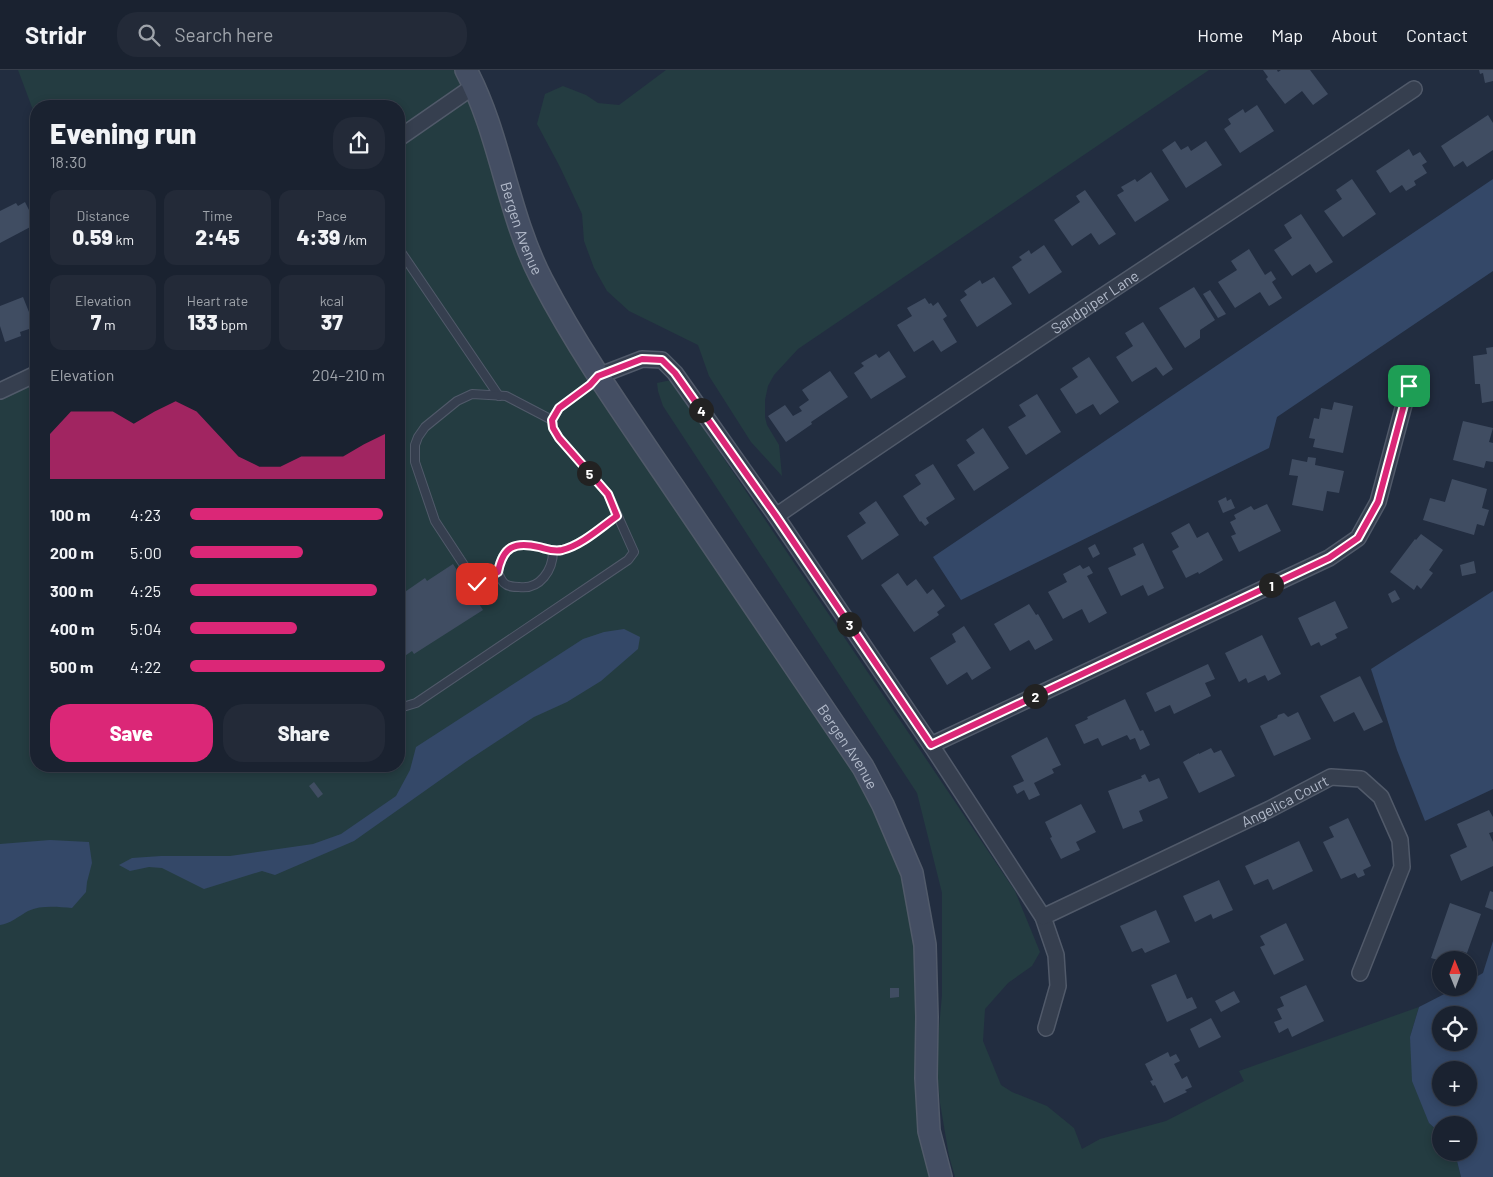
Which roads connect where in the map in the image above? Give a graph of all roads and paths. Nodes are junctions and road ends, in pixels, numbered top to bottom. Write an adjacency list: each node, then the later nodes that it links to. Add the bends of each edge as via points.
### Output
1 (470, 78): 3 (street); 5 (main road, Bergen Avenue, via 497,148 516,220 537,270)
2 (1414, 89): 12 (street, Sandpiper Lane)
3 (405, 133)
4 (405, 258): 9 (lane)
5 (598, 376): 10 (lane, via 559,408); 12 (street, via 642,359 662,360 675,373); 20 (main road, Bergen Avenue, via 863,767 912,872 925,945 929,1131)
6 (30, 377): 8 (street)
7 (1409, 386): 16 (street, via 1378,502 1358,538 1320,562)
8 (0, 391)
9 (498, 396): 10 (lane, via 506,396); 14 (lane, via 472,394 456,401 426,427 418,437 414,452 435,521 477,584)
10 (552, 420): 11 (lane, via 559,438 608,494)
11 (617, 516): 13 (lane, via 574,546); 15 (lane, via 634,552 628,560 416,703)
12 (776, 516): 16 (street)
13 (554, 551): 14 (lane, via 521,544 514,546 500,560); 14 (lane, via 547,574 537,584 523,588 510,586 503,582)
14 (498, 572)
15 (405, 706)
16 (931, 745): 17 (street)
17 (1043, 917): 18 (street, Angelica Court, via 1331,778 1361,779 1381,797 1400,840 1402,867); 19 (street, via 1056,954 1058,986)
18 (1360, 973)
19 (1046, 1028)
20 (941, 1177)

